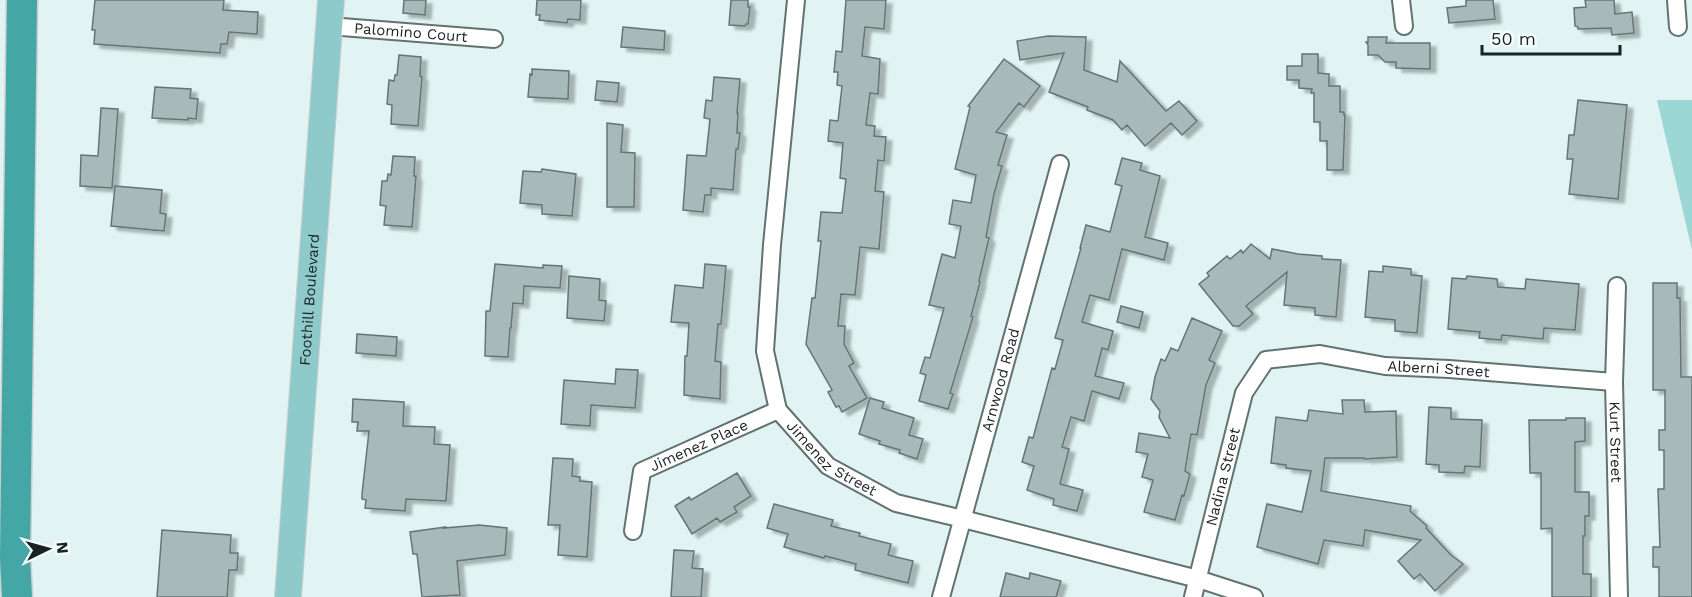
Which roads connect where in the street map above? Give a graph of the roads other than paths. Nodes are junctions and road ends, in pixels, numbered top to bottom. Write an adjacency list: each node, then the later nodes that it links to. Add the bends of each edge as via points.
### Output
1 (12, 0): 12 (highway)
2 (22, 0): 20 (highway)
3 (331, 0): 7 (main road, Foothill Boulevard)
4 (796, 0): 16 (street, Jimenez Street, via 765,351)
5 (1401, 0): 8 (street)
6 (1676, 0): 9 (street)
7 (328, 26): 10 (street, Palomino Court); 21 (main road, Foothill Boulevard)
8 (1404, 26)
9 (1678, 27)
10 (494, 39)
11 (1060, 164): 17 (street, Arnwood Road)
12 (0, 166)
13 (1617, 286): 15 (street, Kurt Street)
14 (1266, 360): 15 (street, Alberni Street, via 1320,354 1385,366); 19 (street, Nadina Street, via 1244,393)
15 (1614, 381): 25 (street, Kurt Street)
16 (778, 410): 17 (street, Jimenez Street, via 828,466 896,503); 18 (street, Jimenez Place, via 642,471)
17 (963, 519): 19 (street, Jimenez Street); 22 (street, Arnwood Road)
18 (633, 531)
19 (1198, 579): 23 (street, Nadina Street); 24 (street, Jimenez Street)
20 (17, 597)
21 (288, 597)
22 (941, 597)
23 (1193, 597)
24 (1254, 597)
25 (1619, 597)

